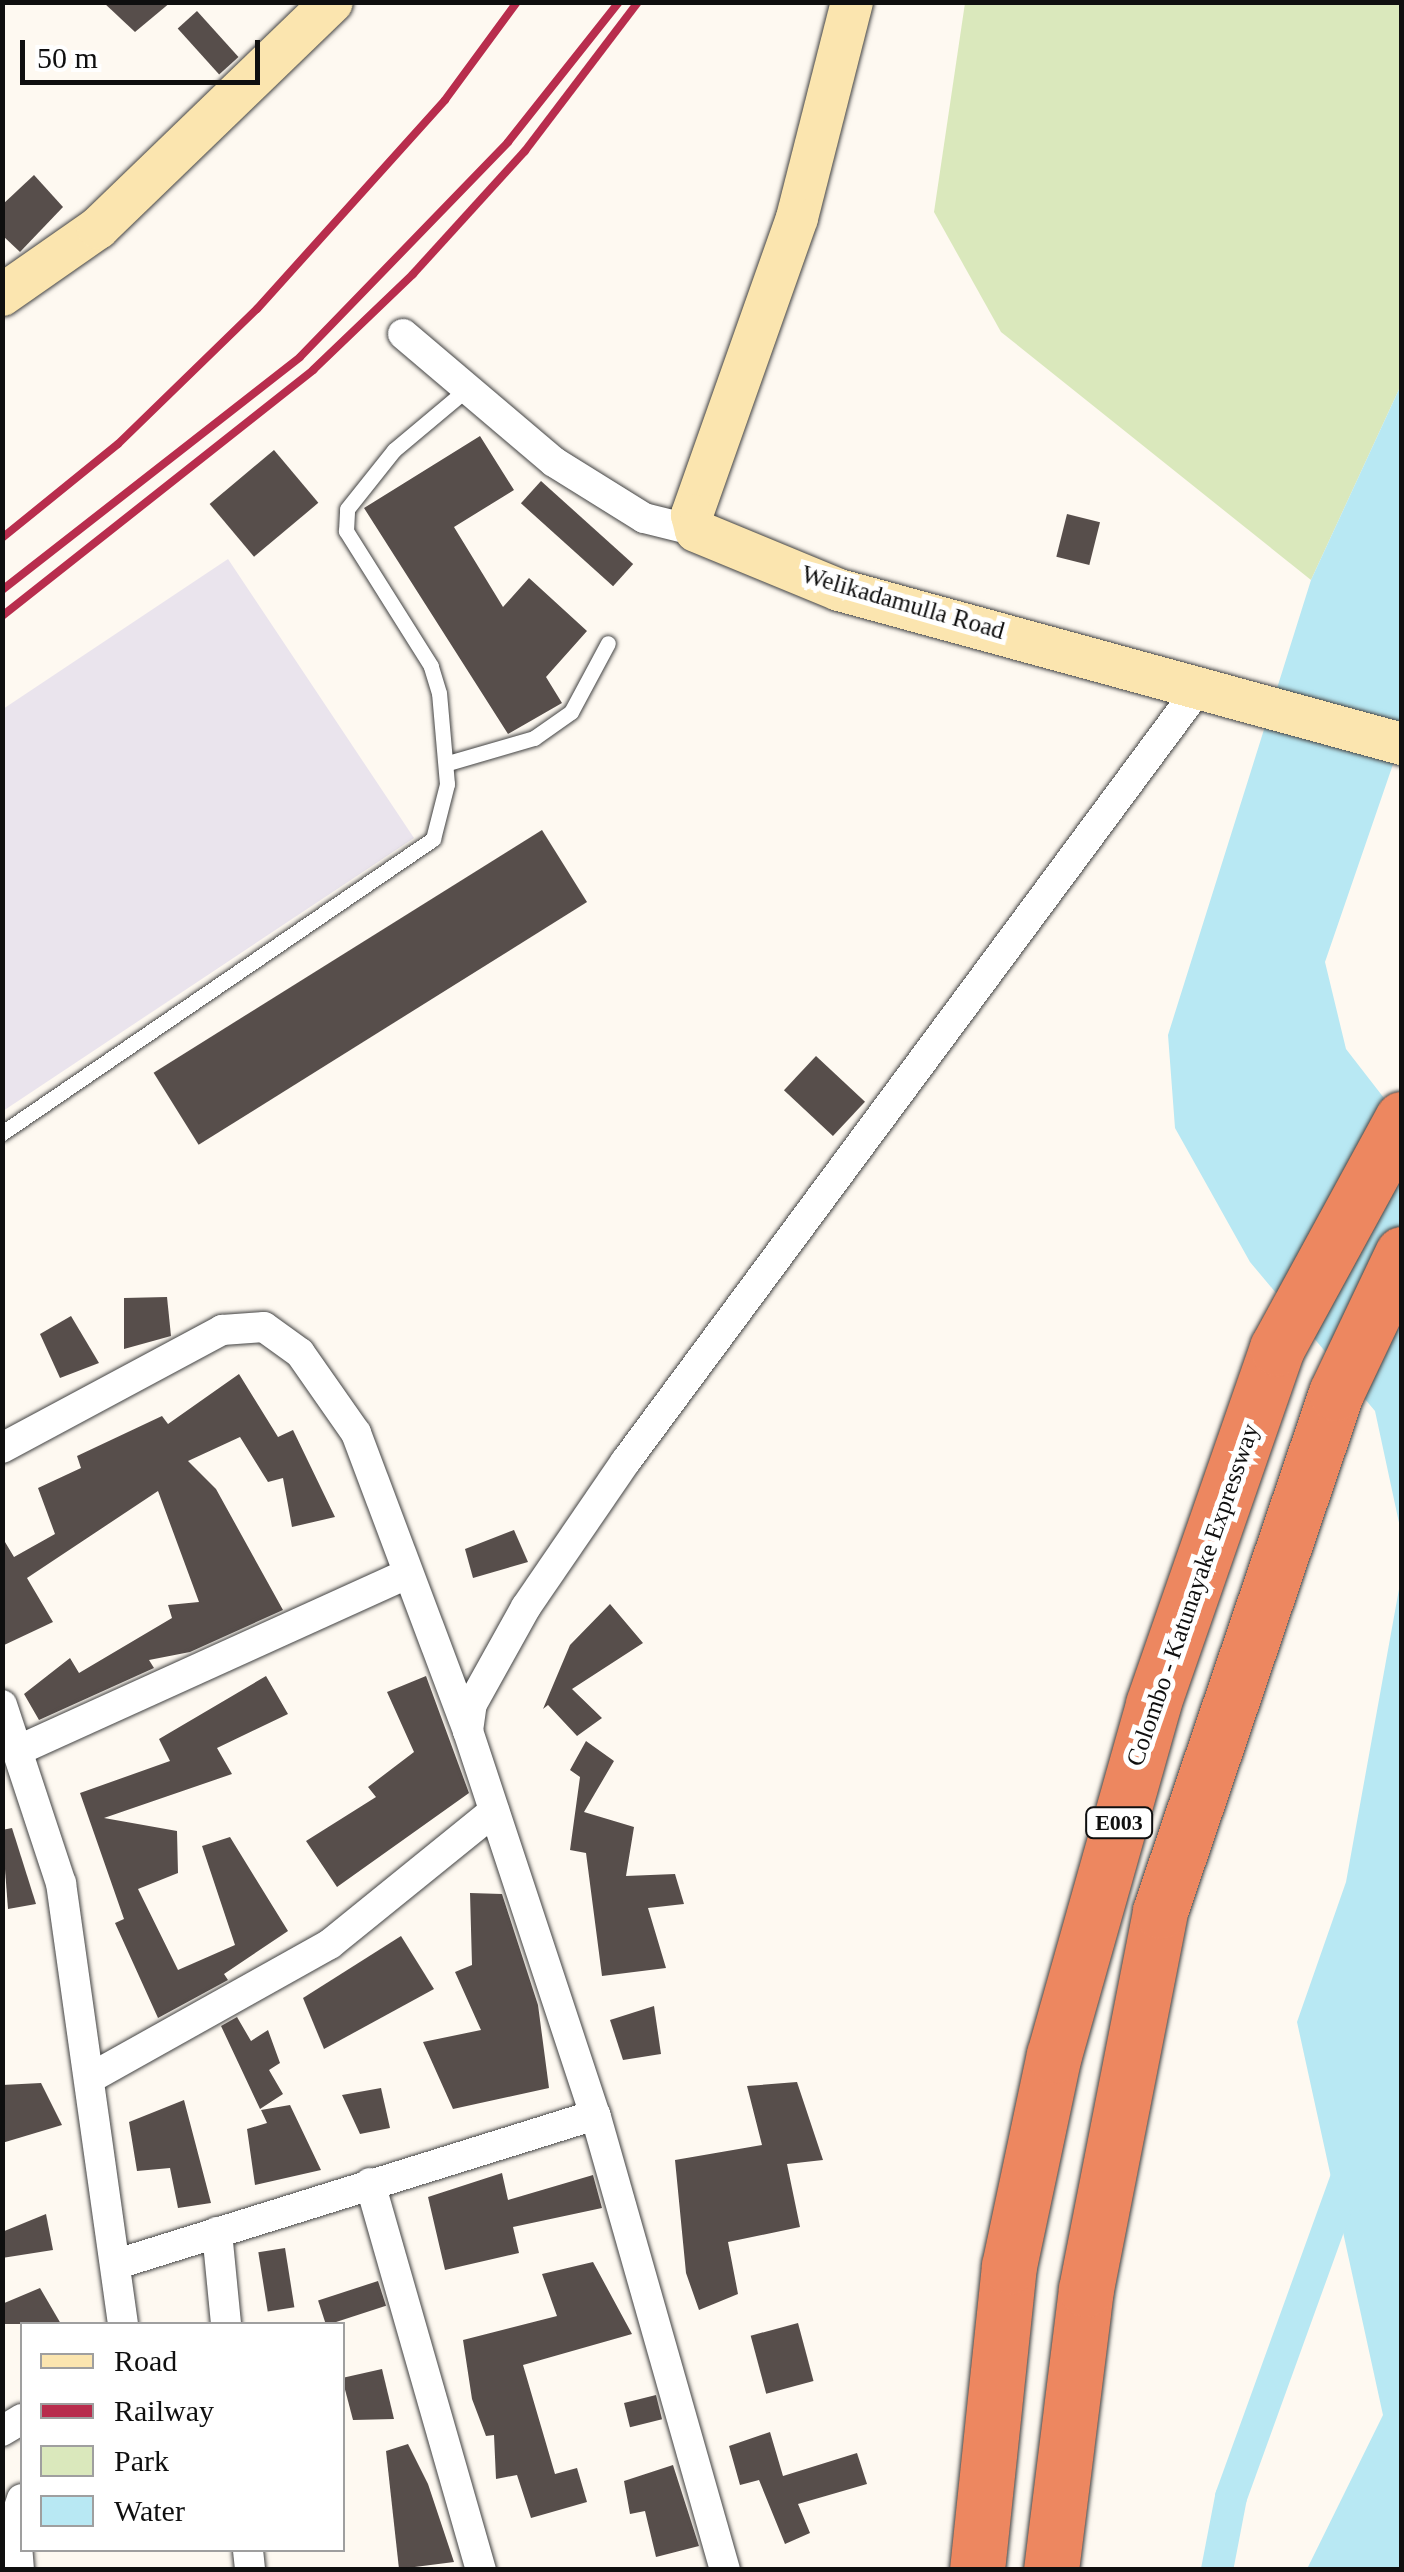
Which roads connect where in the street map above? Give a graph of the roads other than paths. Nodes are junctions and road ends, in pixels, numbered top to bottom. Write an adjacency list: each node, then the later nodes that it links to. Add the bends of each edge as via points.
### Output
1 (332, 2): 3 (street, via 98,228)
2 (852, 2): 6 (street, via 797,218 692,515)
3 (2, 294)
4 (402, 334): 5 (street, Welikadamulla Road)
5 (468, 388): 6 (street, Welikadamulla Road, via 569,471 644,518); 10 (lane, via 394,450 347,509 358,554 431,666)
6 (696, 532): 8 (street, Welikadamulla Road, via 838,590)
7 (608, 643): 10 (lane, via 571,712 534,738)
8 (1198, 688): 9 (street, Welikadamulla Road); 17 (street, via 626,1461 526,1607 472,1704)
9 (1402, 744)
10 (448, 763): 12 (lane, via 433,839 413,859)
11 (1402, 1119): 30 (highway, Colombo - Katunayake Expressway / E003, via 1277,1348 1152,1704 1054,2055 1009,2266)
12 (2, 1132)
13 (1402, 1254): 31 (highway, E003, via 1336,1392 1160,1911 1086,2289)
14 (2, 1448): 15 (street, via 222,1330 264,1327 300,1353 356,1432)
15 (405, 1575): 16 (street); 17 (street)
16 (9, 1728): 19 (street, via 61,1883)
17 (468, 1731): 18 (street)
18 (494, 1811): 19 (street, via 330,1944); 20 (street)
19 (92, 2077): 23 (street)
20 (594, 2115): 21 (street); 29 (street)
21 (370, 2183): 22 (street); 28 (street)
22 (217, 2232): 23 (street); 25 (street)
23 (117, 2264): 24 (street)
24 (123, 2322)
25 (226, 2322)
26 (20, 2505): 27 (street)
27 (19, 2570)
28 (481, 2570)
29 (726, 2570)
30 (977, 2570)
31 (1051, 2570)

